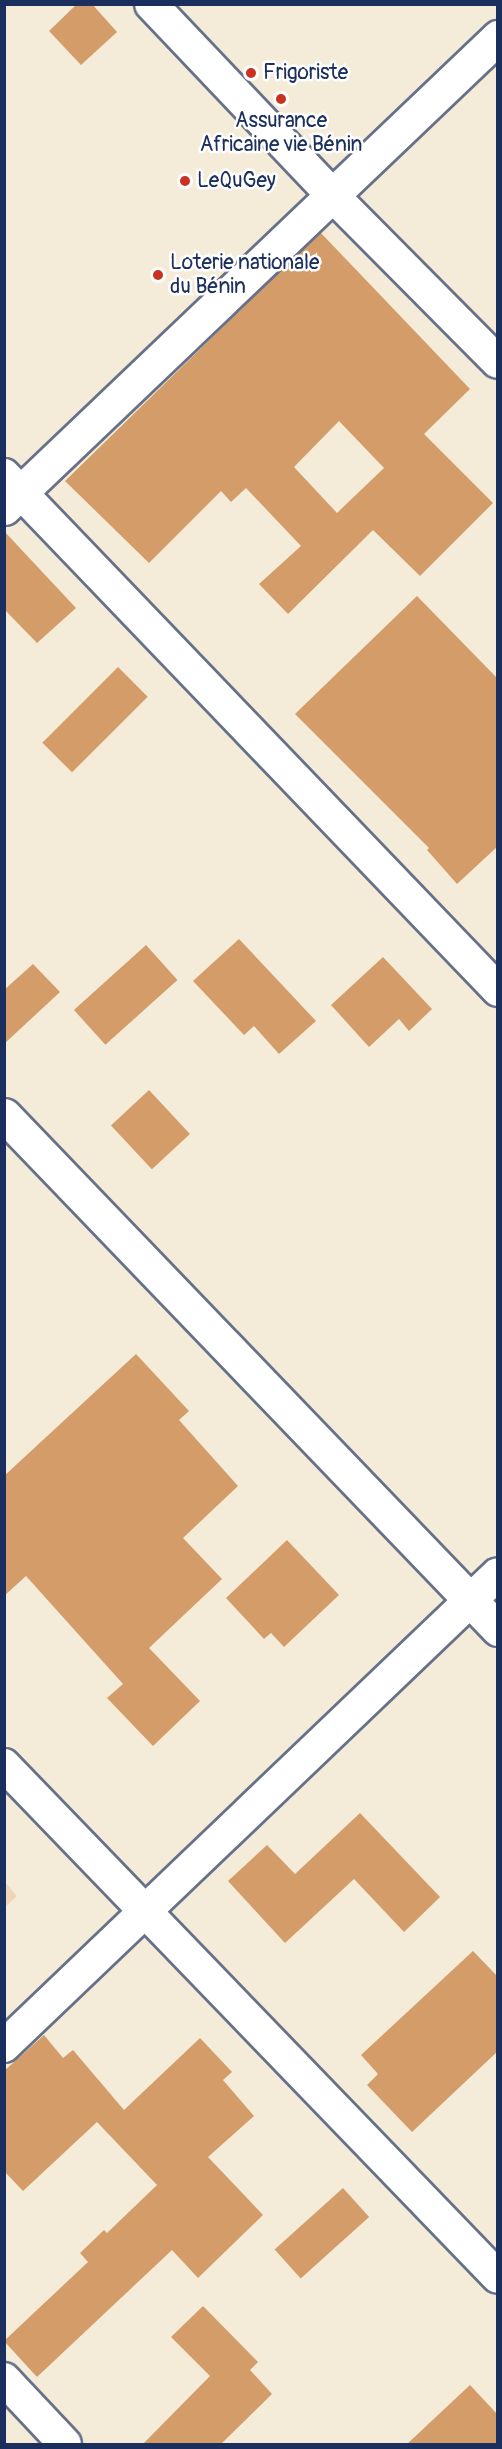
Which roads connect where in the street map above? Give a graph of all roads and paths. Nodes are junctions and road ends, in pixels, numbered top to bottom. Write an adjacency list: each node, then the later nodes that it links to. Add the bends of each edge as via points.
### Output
1 (151, 4): 3 (street)
2 (498, 38): 3 (street)
3 (332, 195): 4 (street); 5 (street)
4 (498, 362)
5 (10, 492): 6 (street)
6 (498, 990)
7 (4, 1115): 9 (street)
8 (498, 1574): 9 (street)
9 (470, 1600): 10 (street); 12 (street)
10 (498, 1629)
11 (4, 1765): 12 (street)
12 (146, 1911): 13 (street); 14 (street)
13 (4, 2046)
14 (498, 2277)
15 (4, 2379): 16 (street)
16 (66, 2445)

